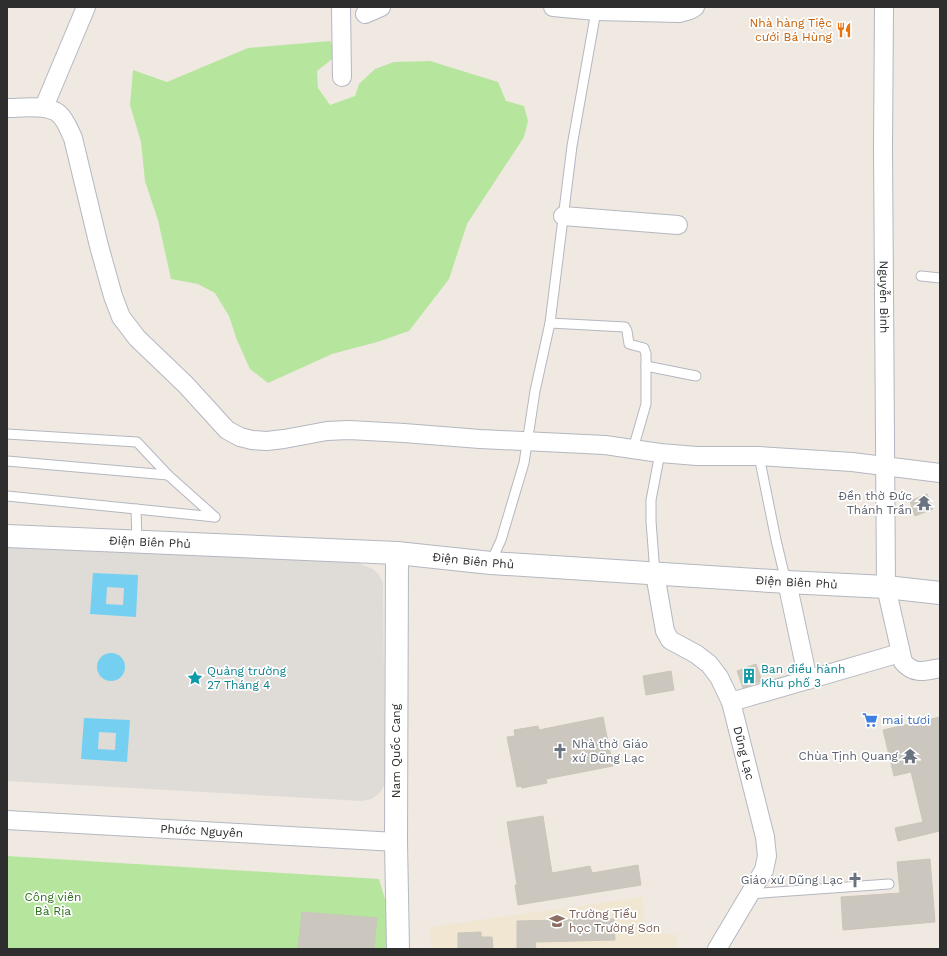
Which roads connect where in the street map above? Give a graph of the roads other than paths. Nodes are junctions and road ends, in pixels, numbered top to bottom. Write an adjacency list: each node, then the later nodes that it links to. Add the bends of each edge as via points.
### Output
1 (86, 7): 8 (street)
2 (341, 7): 7 (street)
3 (553, 7): 6 (street)
4 (695, 7): 6 (street, via 679,13)
5 (884, 7): 23 (street, Nguyễn Bình)
6 (596, 11): 10 (lane, via 572,146)
7 (342, 77)
8 (44, 107): 9 (street); 18 (street, via 59,114 73,138 99,246 121,316 137,338 186,385 226,430 252,440 284,439 327,431 349,430)
9 (7, 108)
10 (563, 216): 11 (street); 14 (lane)
11 (678, 226)
12 (921, 276): 13 (lane)
13 (940, 278)
14 (550, 323): 15 (lane, via 625,327 629,344 644,348); 18 (lane)
15 (646, 366): 16 (lane); 19 (lane, via 646,404)
16 (696, 376)
17 (7, 434): 25 (lane, via 137,442)
18 (528, 441): 19 (street); 31 (lane, via 502,540)
19 (633, 449): 20 (street)
20 (660, 453): 21 (street); 32 (lane, via 651,500)
21 (759, 456): 23 (street); 33 (lane)
22 (7, 461): 25 (lane)
23 (885, 466): 24 (street); 34 (street, Nguyễn Bình)
24 (940, 473)
25 (168, 475): 27 (lane, via 215,517)
26 (7, 496): 27 (lane)
27 (136, 509): 29 (lane)
28 (7, 536): 29 (street, Điện Biên Phủ)
29 (137, 542): 30 (street, Điện Biên Phủ)
30 (397, 553): 31 (street, Điện Biên Phủ); 41 (street, Nam Quốc Cang)
31 (491, 563): 32 (street, Điện Biên Phủ)
32 (656, 574): 33 (street, Điện Biên Phủ); 39 (street, Dũng Lạc, via 665,631 670,640 709,664 719,677)
33 (787, 582): 34 (street, Điện Biên Phủ); 38 (street)
34 (886, 587): 35 (street, Điện Biên Phủ); 36 (street, Nguyễn Bình)
35 (940, 593)
36 (900, 653): 37 (street, via 909,669 919,671); 38 (street)
37 (940, 668)
38 (808, 680): 39 (street)
39 (731, 702): 43 (street, Dũng Lạc, via 765,837 767,856 764,870)
40 (7, 820): 41 (street, Phước Nguyên)
41 (396, 842): 44 (street, Nam Quốc Cang)
42 (889, 884): 43 (lane)
43 (749, 894): 45 (street, Dũng Lạc)
44 (398, 949)
45 (717, 949)

